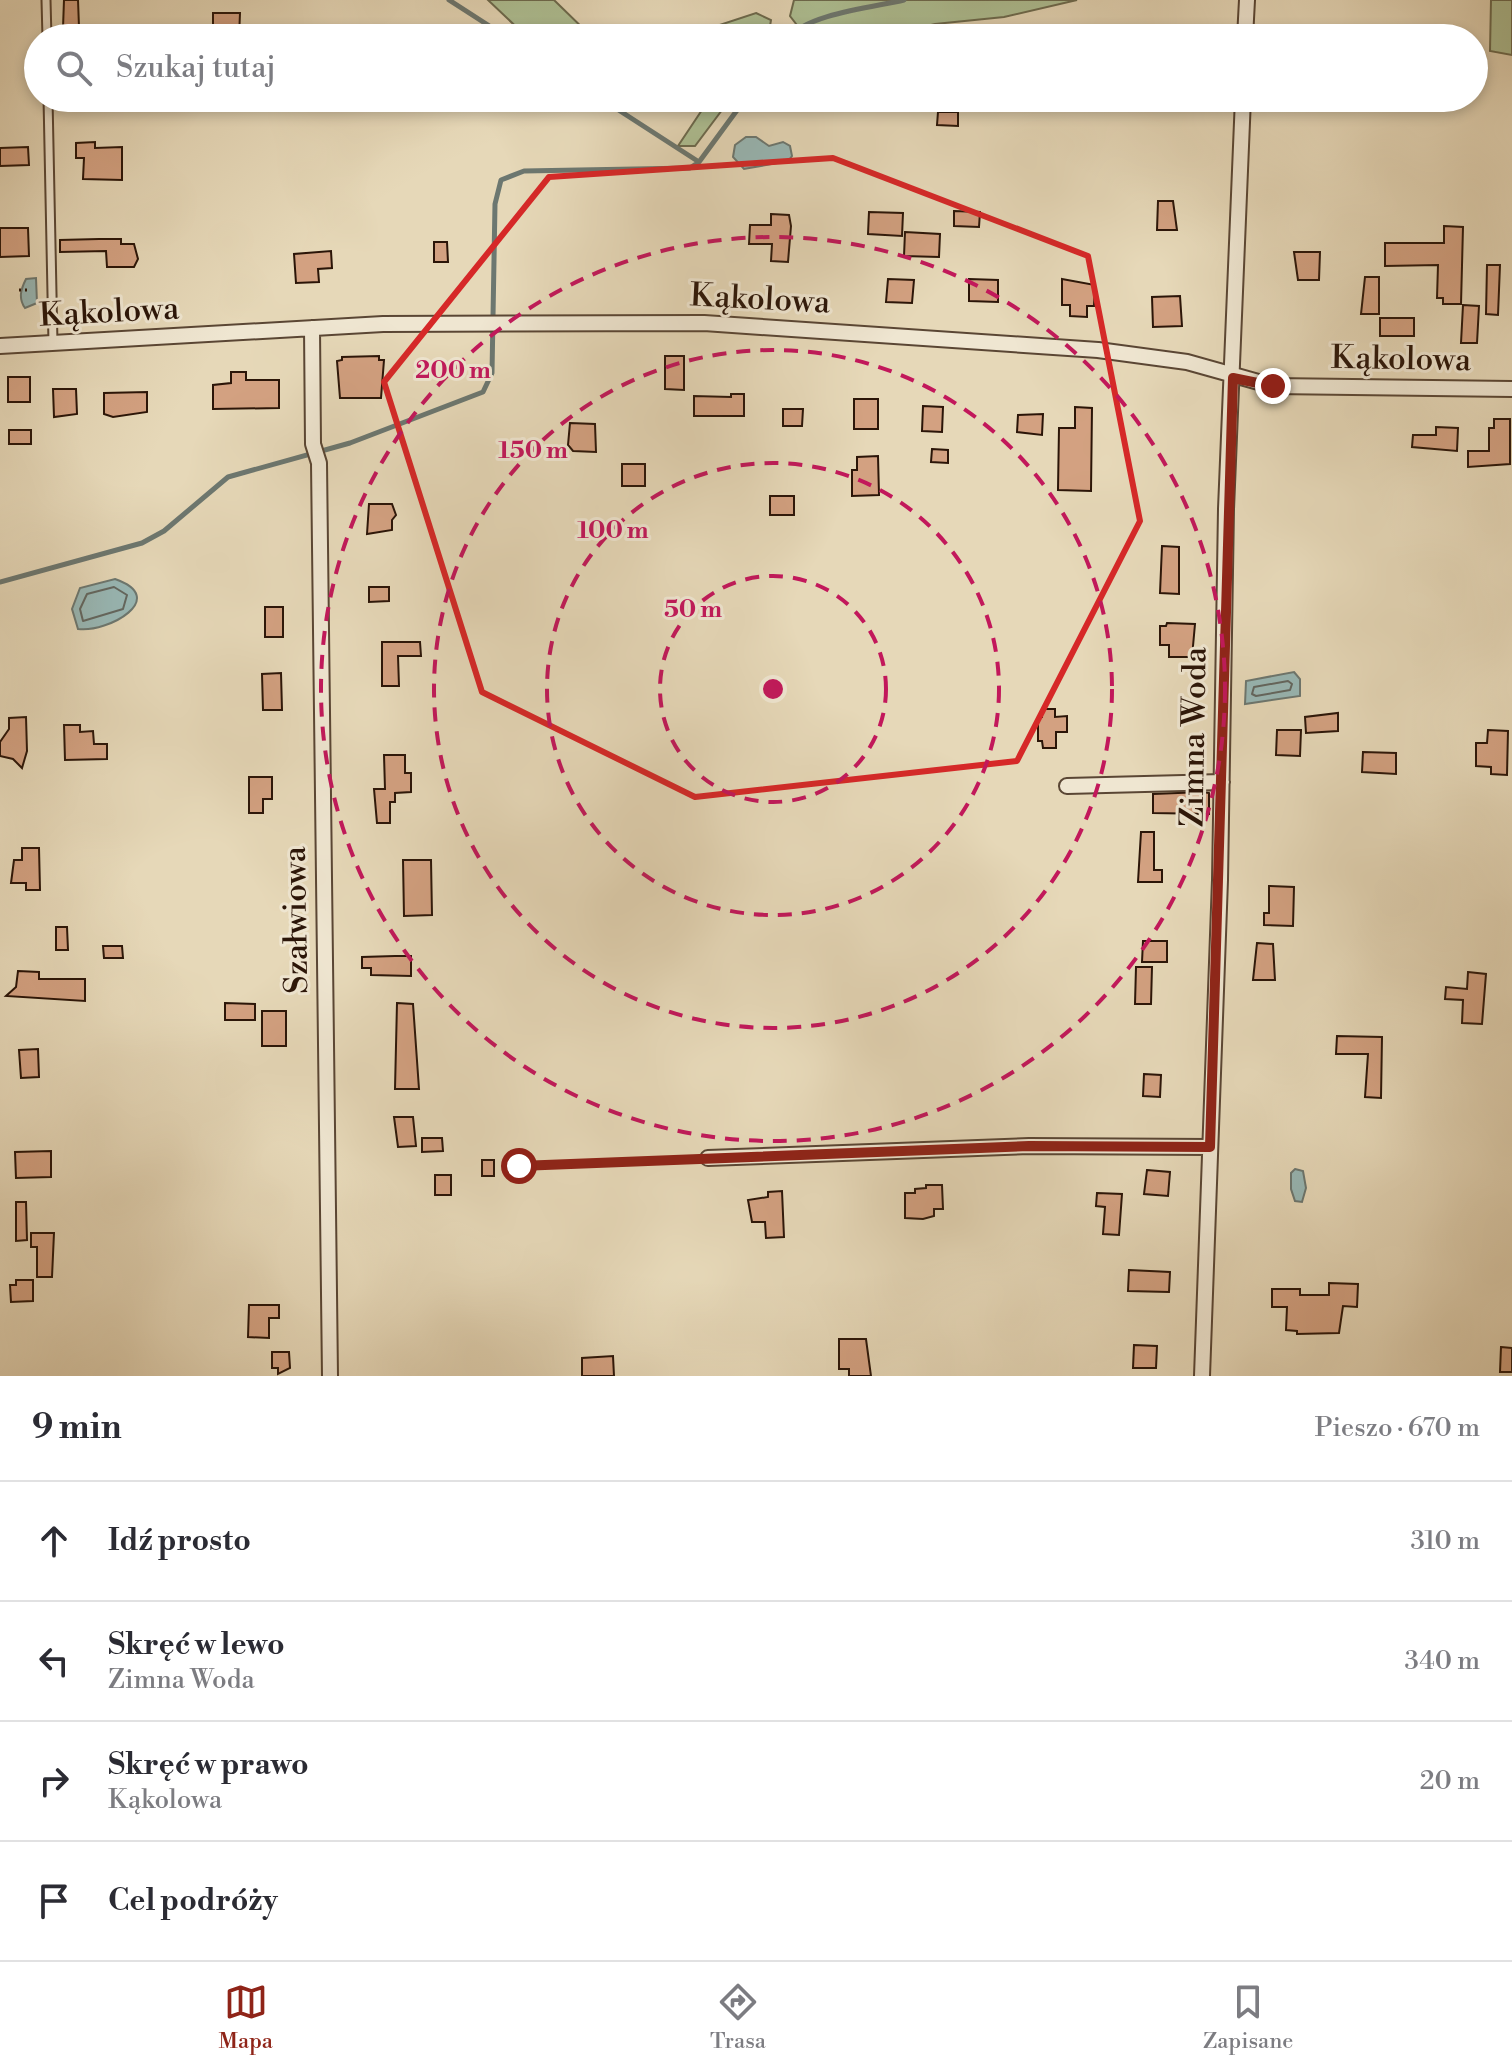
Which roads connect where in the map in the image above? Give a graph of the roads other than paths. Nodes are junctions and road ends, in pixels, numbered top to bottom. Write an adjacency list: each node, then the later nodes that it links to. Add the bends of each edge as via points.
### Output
1 (46, 0): 3 (lane)
2 (1247, 0): 4 (street)
3 (47, 24)
4 (1246, 24)
5 (48, 112): 8 (lane)
6 (1242, 112): 10 (street, Zimna Woda)
7 (312, 328): 8 (street, Kąkolowa); 10 (street, Kąkolowa, via 485,321 704,323 933,336 1164,358); 16 (street, Szałwiowa, via 313,444 319,463)
8 (53, 343): 9 (street, Kąkolowa)
9 (0, 346)
10 (1233, 378): 11 (street, Kąkolowa, via 1273,386); 12 (street, Zimna Woda)
11 (1512, 389)
12 (1222, 782): 13 (street); 14 (street, Zimna Woda)
13 (1067, 786)
14 (1210, 1147): 15 (street, via 1029,1146); 17 (street, Zimna Woda)
15 (708, 1158)
16 (330, 1376)
17 (1202, 1376)

